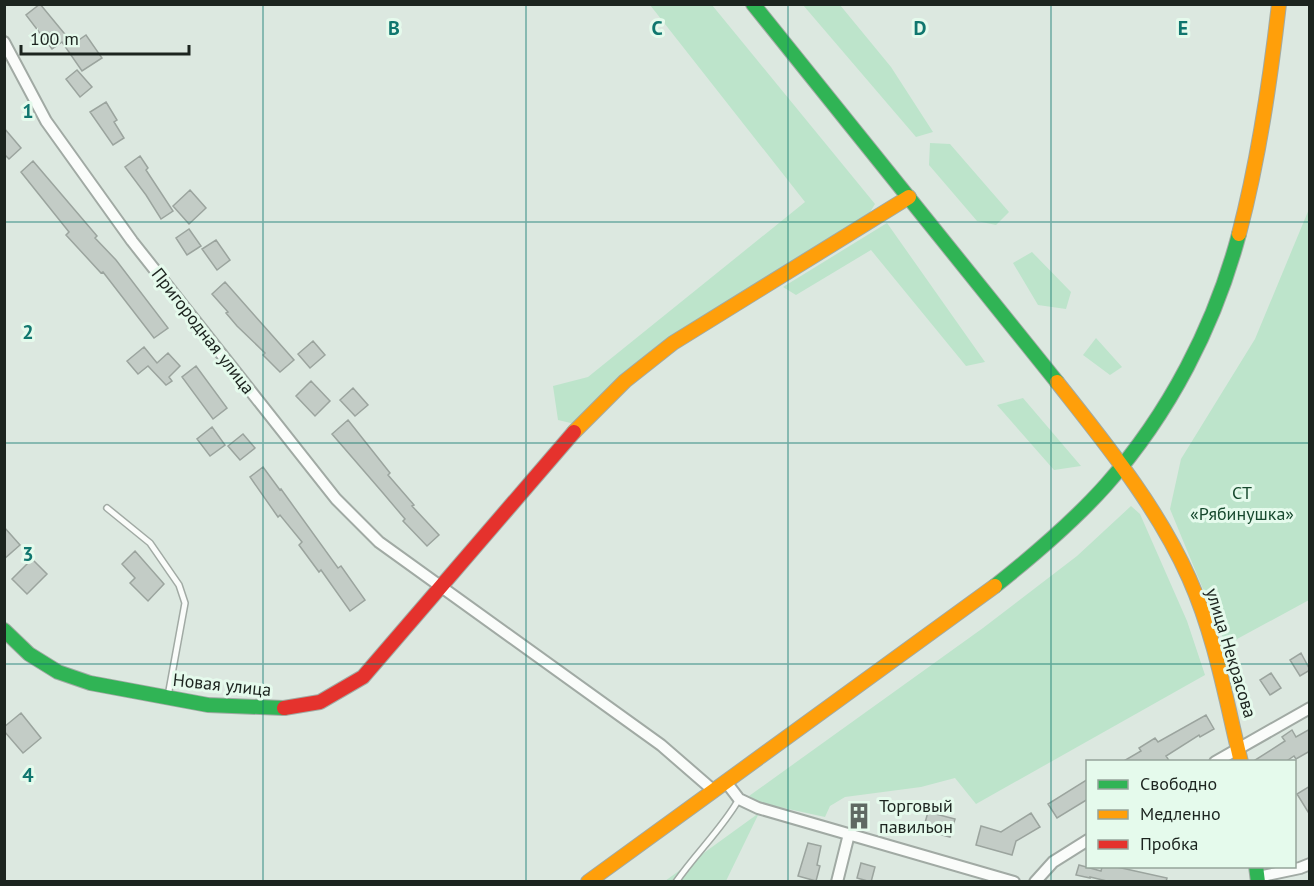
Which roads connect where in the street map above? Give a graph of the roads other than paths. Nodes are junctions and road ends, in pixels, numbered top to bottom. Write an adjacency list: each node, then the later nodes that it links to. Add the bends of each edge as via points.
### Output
1 (753, 4): 4 (street, улица Некрасова)
2 (1280, 4): 5 (street, via 1258,162 1239,241 1196,351)
3 (4, 42): 7 (street, Пригородная улица, via 46,121 132,241 328,490 379,542)
4 (909, 197): 5 (street, улица Некрасова); 7 (street, Новая улица, via 673,344 625,381 571,435)
5 (1123, 465): 11 (street, улица Некрасова, via 1189,578 1213,644); 14 (street, via 1061,531 1018,568)
6 (107, 508): 9 (lane, via 150,543 178,585 185,603)
7 (441, 585): 9 (street, Новая улица, via 363,677 320,702 278,709 208,705); 15 (street, Пригородная улица, via 661,745)
8 (4, 630): 9 (street, Новая улица, via 29,654 58,672 90,683)
9 (168, 697)
10 (1310, 708): 11 (street)
11 (1239, 747): 12 (street); 13 (street, улица Некрасова)
12 (1218, 760)
13 (1241, 760)
14 (726, 782): 15 (street); 16 (street)
15 (714, 791): 21 (street)
16 (739, 799): 17 (street); 22 (lane)
17 (849, 834): 23 (street); 24 (street)
18 (1086, 841): 25 (street, via 1053,862)
19 (1310, 864): 20 (street)
20 (1257, 875)
21 (588, 882)
22 (676, 882)
23 (837, 882)
24 (1014, 882)
25 (1035, 882)

